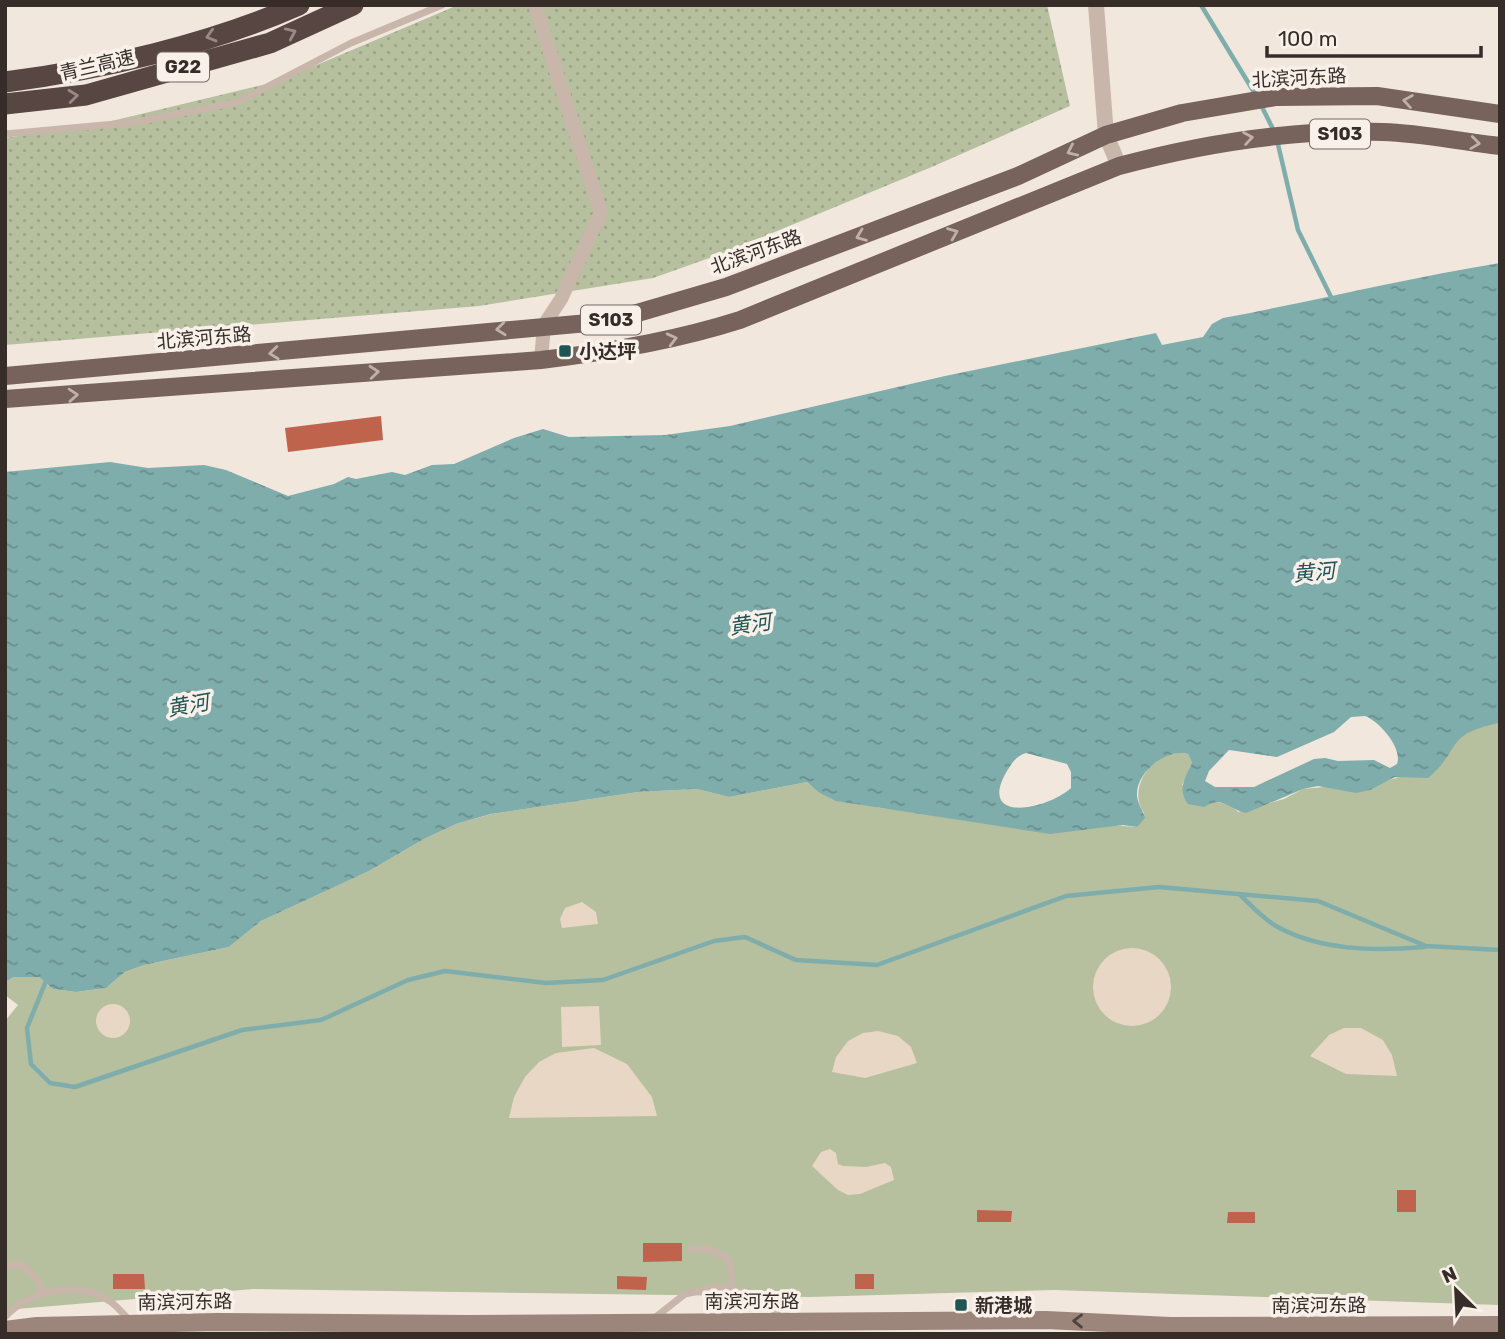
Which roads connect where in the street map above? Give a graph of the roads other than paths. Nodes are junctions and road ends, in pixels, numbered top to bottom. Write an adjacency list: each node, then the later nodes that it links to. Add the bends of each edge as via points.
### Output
1 (299, 5): 6 (highway, 青兰高速 / G22, one-way to 6, via 264,20 84,72)
2 (354, 5): 7 (highway, 青兰高速 / G22, one-way to 2, via 86,95 270,43)
3 (442, 5): 9 (lane, via 351,43 238,102 137,122)
4 (535, 5): 13 (street, via 601,212)
5 (1096, 5): 10 (street)
6 (5, 82)
7 (5, 104)
8 (1500, 114): 10 (main road, 北滨河东路 / S103, one-way to 10, via 1377,96 1276,97 1182,113)
9 (5, 134)
10 (1106, 135): 12 (street); 13 (main road, 北滨河东路 / S103, one-way to 13, via 1018,176 726,287 610,321)
11 (1500, 146): 12 (main road, S103, one-way to 11, via 1181,149 1262,136 1384,132)
12 (1119, 166): 14 (main road, S103, one-way to 12, via 643,346 740,320)
13 (544, 325): 14 (street); 15 (main road, 北滨河东路 / S103, one-way to 15)
14 (541, 360): 16 (main road, S103, one-way to 14)
15 (5, 376)
16 (5, 399)
17 (691, 1250): 19 (lane, via 725,1256 732,1271)
18 (5, 1266): 20 (lane, via 22,1265)
19 (732, 1290): 22 (lane, via 756,1295); 23 (lane, via 718,1287 685,1294)
20 (44, 1294): 21 (lane, via 13,1308); 24 (lane, via 92,1293 111,1301)
21 (5, 1317)
22 (786, 1322): 23 (main road, 南滨河东路); 28 (main road, 南滨河东路, one-way to 22, via 1046,1320)
23 (649, 1323): 27 (main road, 南滨河东路)
24 (133, 1324): 26 (main road, 南滨河东路); 27 (main road, 南滨河东路)
25 (1500, 1325): 28 (main road, 南滨河东路)
26 (5, 1329)
27 (468, 1329)
28 (1170, 1330)

